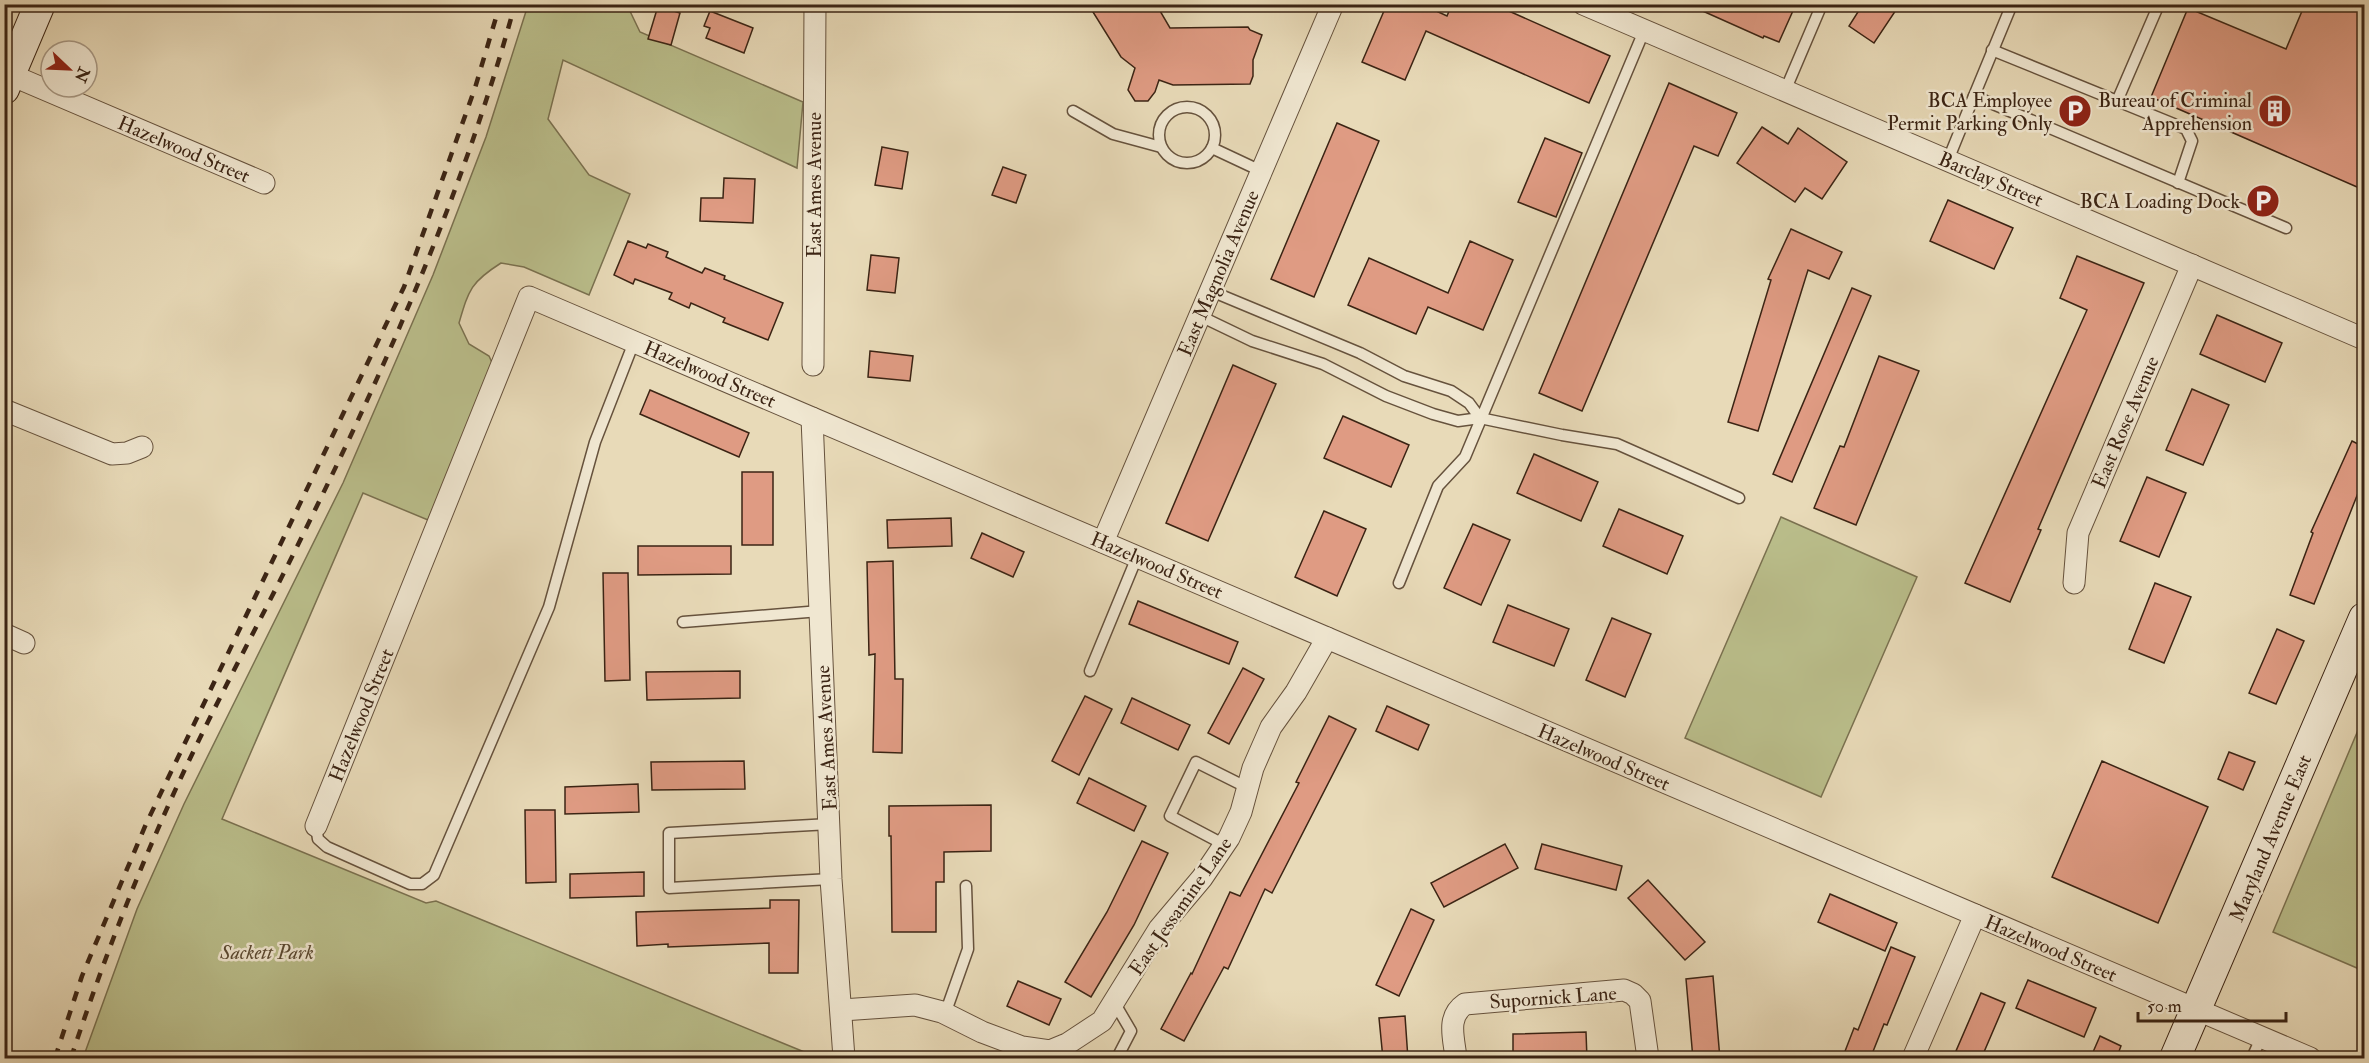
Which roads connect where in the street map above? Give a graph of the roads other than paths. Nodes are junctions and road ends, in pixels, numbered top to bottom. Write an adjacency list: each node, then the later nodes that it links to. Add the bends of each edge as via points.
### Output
1 (40, 4): 10 (main road)
2 (815, 4): 27 (street, East Ames Avenue)
3 (1333, 4): 18 (street, East Magnolia Avenue)
4 (1583, 4): 8 (street, Barclay Street)
5 (1822, 4): 11 (lane)
6 (2012, 4): 9 (lane)
7 (2159, 4): 13 (lane)
8 (1644, 31): 11 (street, Barclay Street); 30 (lane)
9 (1992, 50): 12 (lane); 13 (lane)
10 (7, 79): 19 (street, Hazelwood Street)
11 (1785, 91): 17 (street, Barclay Street)
12 (1974, 96): 17 (lane); 20 (lane)
13 (2118, 99): 20 (lane, via 2186,129 2192,141)
14 (1073, 111): 15 (lane, via 1113,134)
15 (1161, 147): 16 (lane, via 1173,160 1190,163); 16 (lane, via 1162,121 1168,113 1186,106 1196,108 1211,120)
16 (1212, 148): 18 (lane)
17 (1948, 160): 22 (street, Barclay Street)
18 (1260, 171): 23 (street, East Magnolia Avenue)
19 (264, 183)
20 (2178, 183): 21 (lane)
21 (2286, 228)
22 (2192, 265): 25 (street, Barclay Street); 36 (street, East Rose Avenue, via 2078,533)
23 (1211, 291): 24 (street, East Magnolia Avenue); 30 (lane, via 1360,353 1404,376 1452,391 1469,403)
24 (1200, 316): 30 (lane, via 1252,341 1323,364 1386,396 1433,414 1458,421); 33 (street, East Magnolia Avenue)
25 (2364, 339)
26 (634, 342): 29 (street, Hazelwood Street); 44 (street, Hazelwood Street, via 529,297); 44 (lane, via 595,442 549,607 434,875 422,884 410,884 327,847 318,839)
27 (813, 365)
28 (4, 410): 31 (street, via 112,454)
29 (812, 418): 33 (street, Hazelwood Street); 37 (street, East Ames Avenue)
30 (1480, 418): 32 (lane, via 1617,444); 35 (lane, via 1465,458 1438,486)
31 (142, 447)
32 (1739, 498)
33 (1103, 542): 34 (street, Hazelwood Street)
34 (1137, 557): 40 (street, Hazelwood Street); 41 (lane)
35 (1399, 583)
36 (2074, 583)
37 (820, 611): 39 (lane); 43 (street, East Ames Avenue)
38 (2364, 618): 51 (main road, Maryland Avenue East)
39 (683, 622)
40 (1327, 638): 42 (street, East Jessamine Lane, via 1271,727); 48 (street, Hazelwood Street)
41 (1090, 671)
42 (1248, 788): 45 (street, East Jessamine Lane); 45 (lane, via 1196,762 1170,816)
43 (830, 824): 46 (street, East Ames Avenue); 46 (lane, via 669,833 669,888)
44 (316, 826)
45 (1225, 845): 49 (street, East Jessamine Lane, via 1159,929)
46 (831, 879): 50 (street, East Ames Avenue)
47 (966, 886): 52 (lane, via 968,949)
48 (1975, 915): 51 (street, Hazelwood Street); 59 (street)
49 (1114, 1002): 54 (street, East Jessamine Lane, via 1102,1021 1067,1044); 56 (lane, via 1131,1031)
50 (842, 1010): 52 (street, East Jessamine Lane, via 915,1005); 55 (street, East Ames Avenue)
51 (2196, 1010): 53 (street, Hazelwood Street); 60 (main road, Maryland Avenue East)
52 (945, 1014): 54 (street, East Jessamine Lane, via 1022,1047)
53 (2261, 1038): 61 (lane); 62 (street, Hazelwood Street)
54 (1058, 1055)
55 (844, 1059)
56 (1117, 1059)
57 (1456, 1059): 58 (street, Supornick Lane, via 1453,1018 1465,1004 1624,990 1640,1001)
58 (1648, 1059)
59 (1913, 1059)
60 (2175, 1059)
61 (2252, 1059)
62 (2310, 1059)

